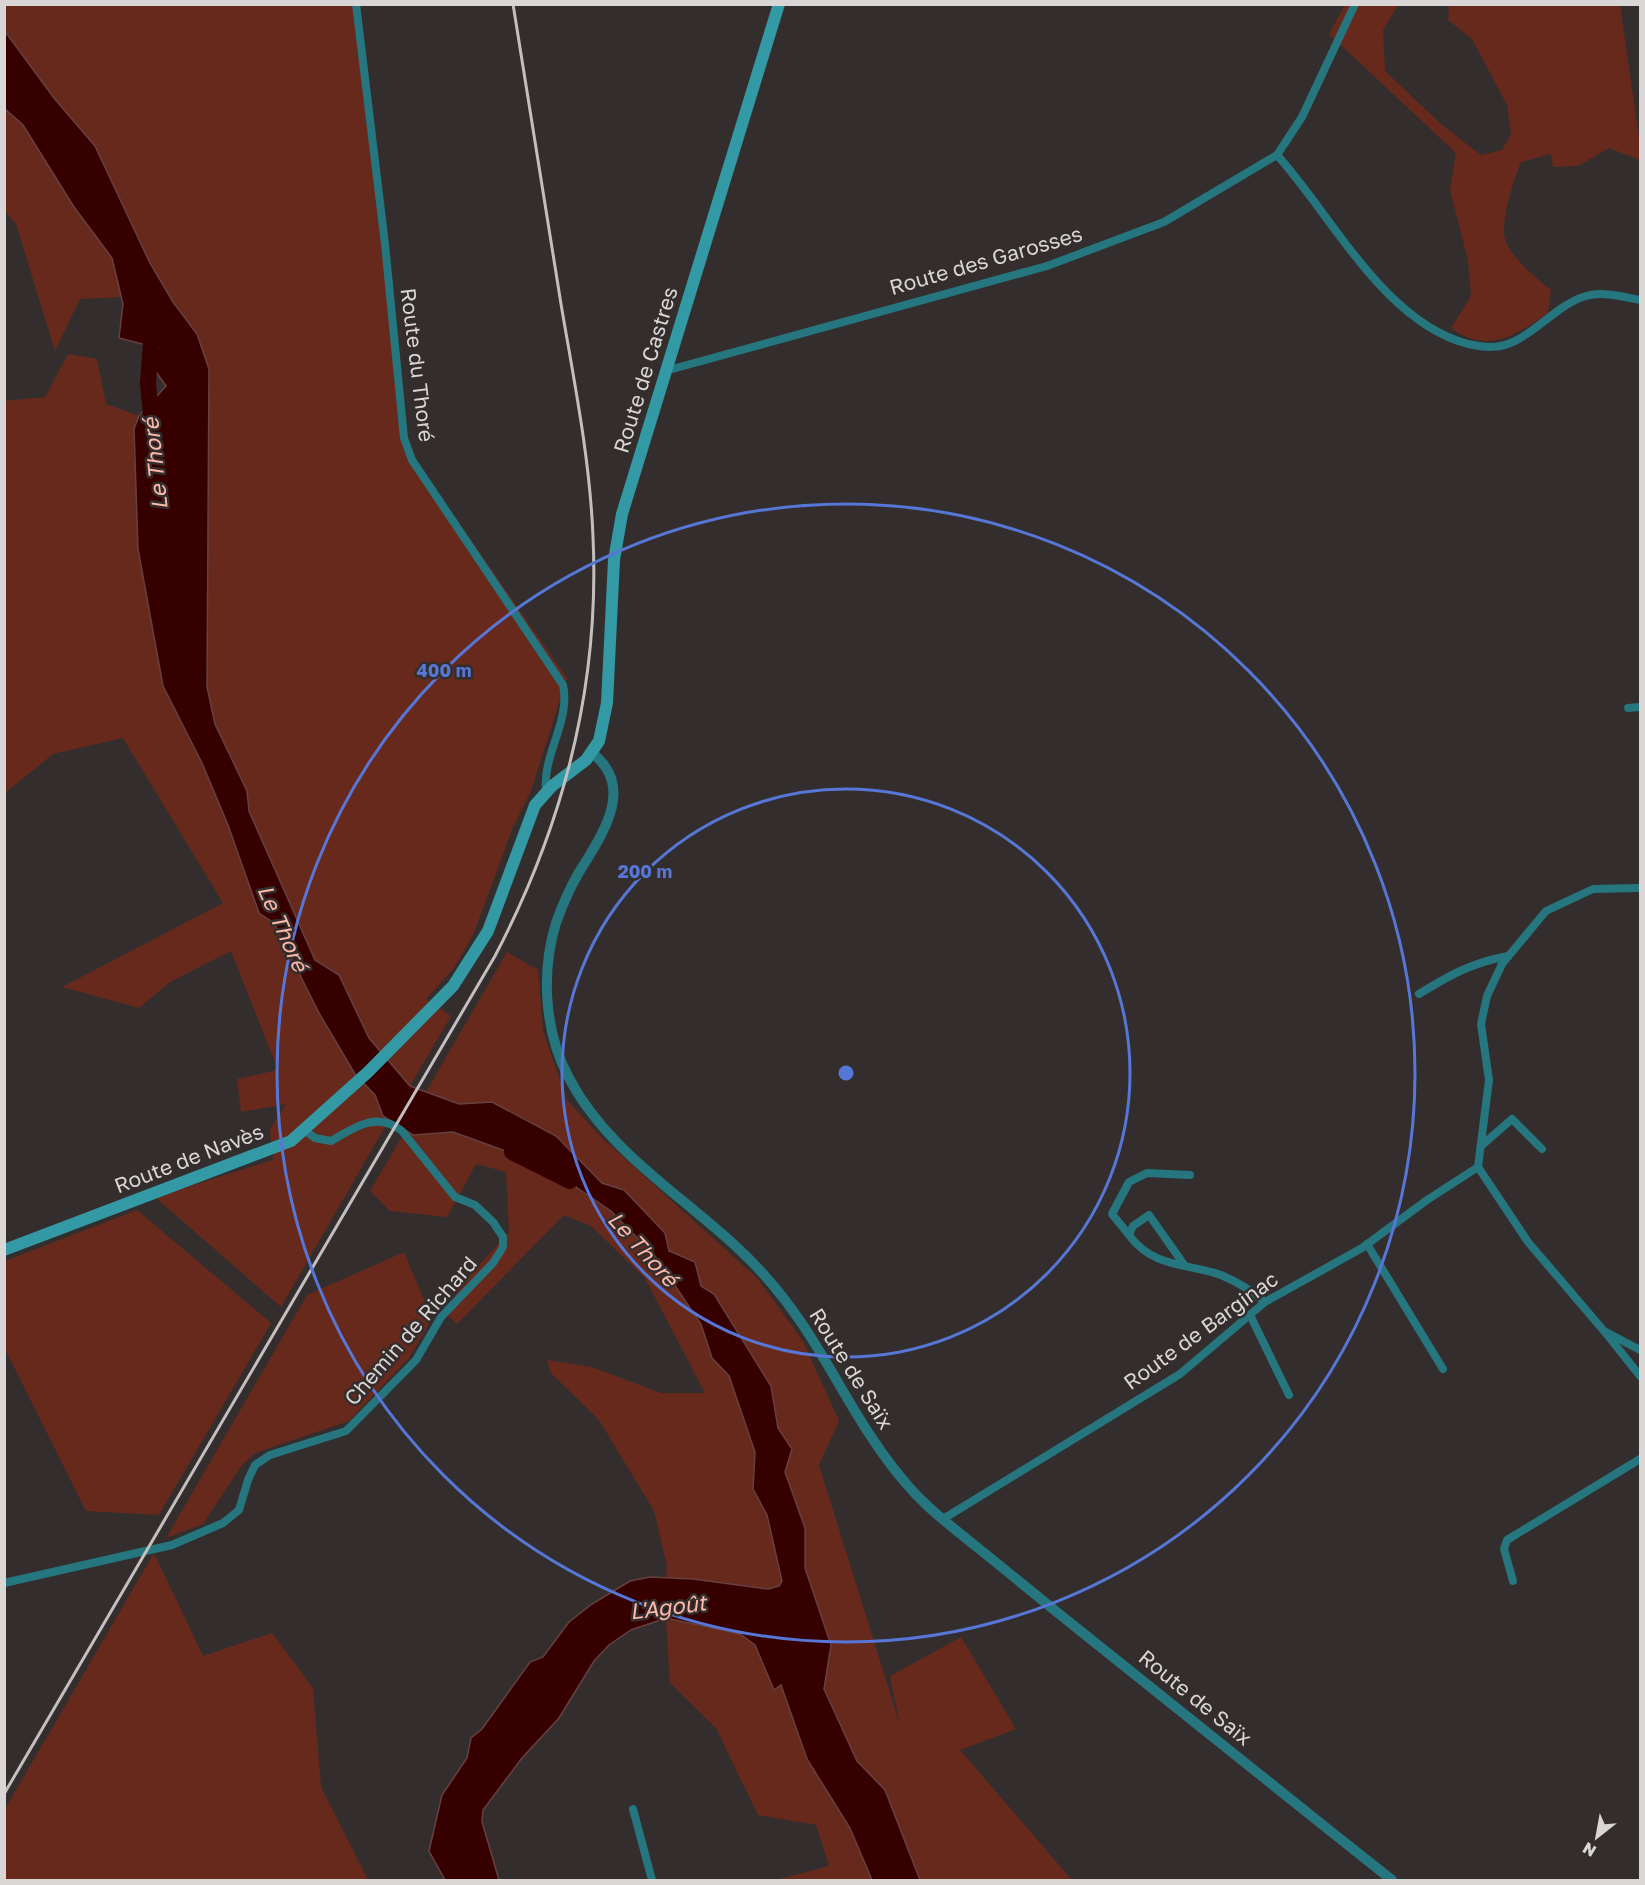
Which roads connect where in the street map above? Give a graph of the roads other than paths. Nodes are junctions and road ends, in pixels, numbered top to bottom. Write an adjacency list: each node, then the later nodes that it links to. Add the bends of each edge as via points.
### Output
1 (356, 4): 10 (street, Route du Thoré, via 404,438 412,460 563,685 564,704 547,761)
2 (779, 4): 6 (main road, Route de Castres)
3 (1355, 4): 4 (street, Route des Garosses, via 1302,117)
4 (1276, 155): 5 (street, via 1397,304 1442,335 1473,345 1501,347 1534,331 1588,295); 6 (street, Route des Garosses, via 1164,222 1047,266)
5 (1641, 300)
6 (665, 371): 9 (main road, Route de Castres, via 617,537 606,711)
7 (1641, 707): 8 (street)
8 (1628, 708)
9 (592, 753): 10 (main road, Route de Navès); 32 (street, Route de Saïx, via 611,780 612,810 567,896 548,964 549,1014 567,1075 612,1138 739,1250 780,1293 892,1468)
10 (546, 791): 14 (main road, Route de Navès, via 529,817 500,904 477,951 453,986)
11 (1641, 888): 12 (street, via 1593,890 1546,911)
12 (1508, 956): 13 (street, via 1452,973); 15 (street, via 1487,996 1482,1024 1489,1080)
13 (1419, 994)
14 (304, 1130): 21 (main road, Route de Navès, via 272,1149); 34 (street, Chemin de Richard, via 315,1138 331,1141 362,1122 394,1124 456,1197 475,1205 493,1222 503,1237 503,1247 494,1263 441,1317 416,1360 346,1431 270,1455 255,1465 238,1510 223,1523 172,1545)
15 (1481, 1146): 16 (street, via 1512,1119); 17 (street)
16 (1542, 1149)
17 (1478, 1167): 20 (street, Route de Barginac); 25 (street, via 1528,1242)
18 (1190, 1174): 19 (street, via 1147,1173 1129,1182 1112,1214)
19 (1129, 1236): 22 (street, via 1140,1250 1154,1258); 22 (street, via 1133,1226 1149,1215)
20 (1367, 1244): 23 (street, Route de Barginac); 27 (street)
21 (4, 1250)
22 (1185, 1266): 23 (street, via 1221,1275 1248,1288)
23 (1265, 1302): 24 (street, Route de Barginac)
24 (1250, 1315): 29 (street); 32 (street, Route de Barginac, via 1180,1374)
25 (1604, 1331): 26 (street); 28 (street)
26 (1641, 1350)
27 (1443, 1369)
28 (1641, 1376)
29 (1289, 1395)
30 (1641, 1448): 31 (street)
31 (1640, 1461): 33 (street, via 1506,1540 1504,1549)
32 (943, 1519): 37 (street, Route de Saïx)
33 (1513, 1581)
34 (4, 1583)
35 (633, 1809): 36 (street)
36 (652, 1881)
37 (1392, 1881)

